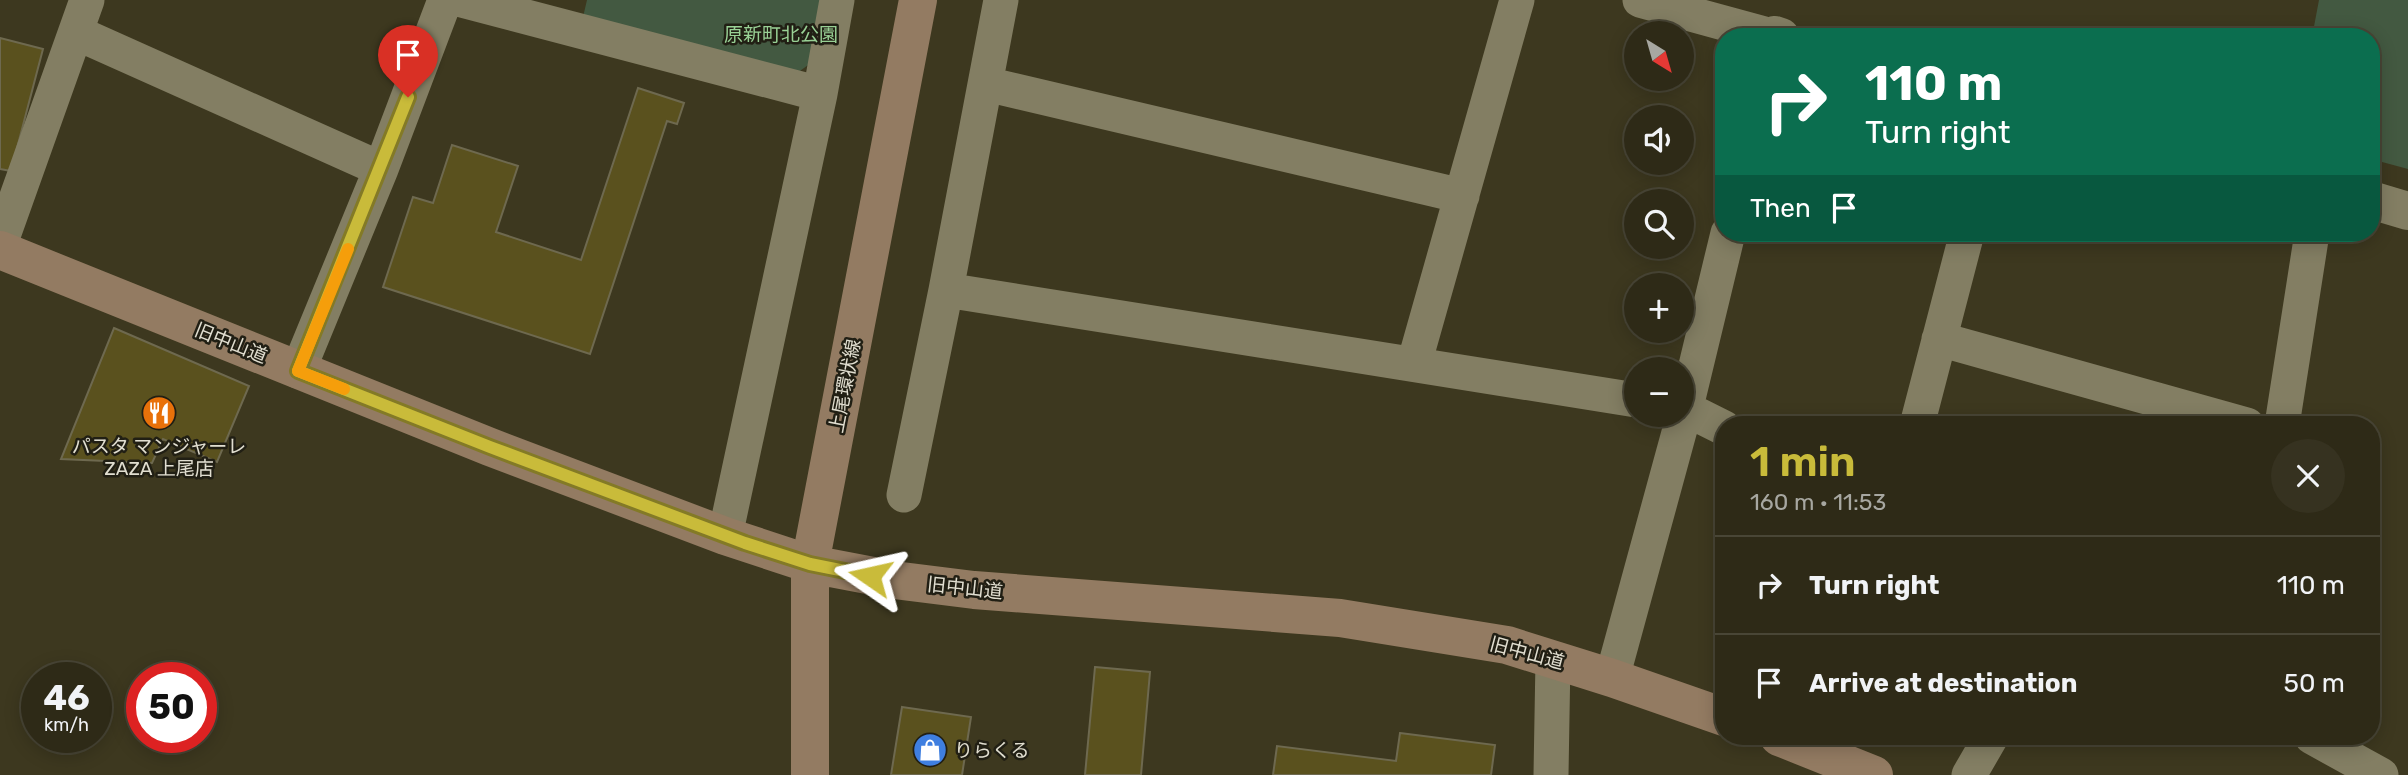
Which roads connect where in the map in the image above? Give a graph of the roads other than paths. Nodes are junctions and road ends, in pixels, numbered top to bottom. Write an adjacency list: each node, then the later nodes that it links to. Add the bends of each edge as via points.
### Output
1 (87, 0): 10 (street)
2 (445, 0): 13 (street)
3 (463, 0): 12 (street)
4 (837, 0): 12 (street)
5 (918, 0): 36 (main road, 上尾環状線)
6 (1002, 0): 11 (street)
7 (1517, 0): 14 (street)
8 (1640, 0): 9 (street)
9 (1747, 28)
10 (77, 33): 13 (street); 20 (street)
11 (986, 84): 14 (street); 22 (street)
12 (820, 94): 35 (street)
13 (381, 169): 26 (street)
14 (1462, 196): 24 (street)
15 (2380, 203): 16 (street)
16 (2408, 211)
17 (1726, 242): 25 (street)
18 (1965, 242): 23 (street)
19 (2311, 242): 31 (street)
20 (0, 244)
21 (0, 250): 26 (main road, 旧中山道)
22 (946, 290): 24 (street); 34 (street)
23 (1940, 339): 29 (street); 30 (street)
24 (1414, 364): 27 (street)
25 (1694, 367)
26 (298, 371): 35 (main road, 旧中山道)
27 (1624, 398)
28 (1694, 412): 32 (street)
29 (1919, 416)
30 (2215, 416)
31 (2282, 416)
32 (1715, 423)
33 (1679, 427): 38 (street)
34 (904, 495)
35 (724, 536): 36 (main road, 旧中山道)
36 (810, 564): 37 (main road, 旧中山道, via 974,590 1340,618 1507,645); 43 (main road, 上尾環状線)
37 (1553, 659): 38 (main road, 旧中山道); 44 (street)
38 (1612, 678): 39 (main road, 旧中山道)
39 (1715, 714)
40 (1799, 745): 45 (main road)
41 (1986, 745): 46 (street)
42 (2327, 745): 47 (street)
43 (810, 775)
44 (1551, 775)
45 (1874, 775)
46 (1969, 775)
47 (2381, 775)

